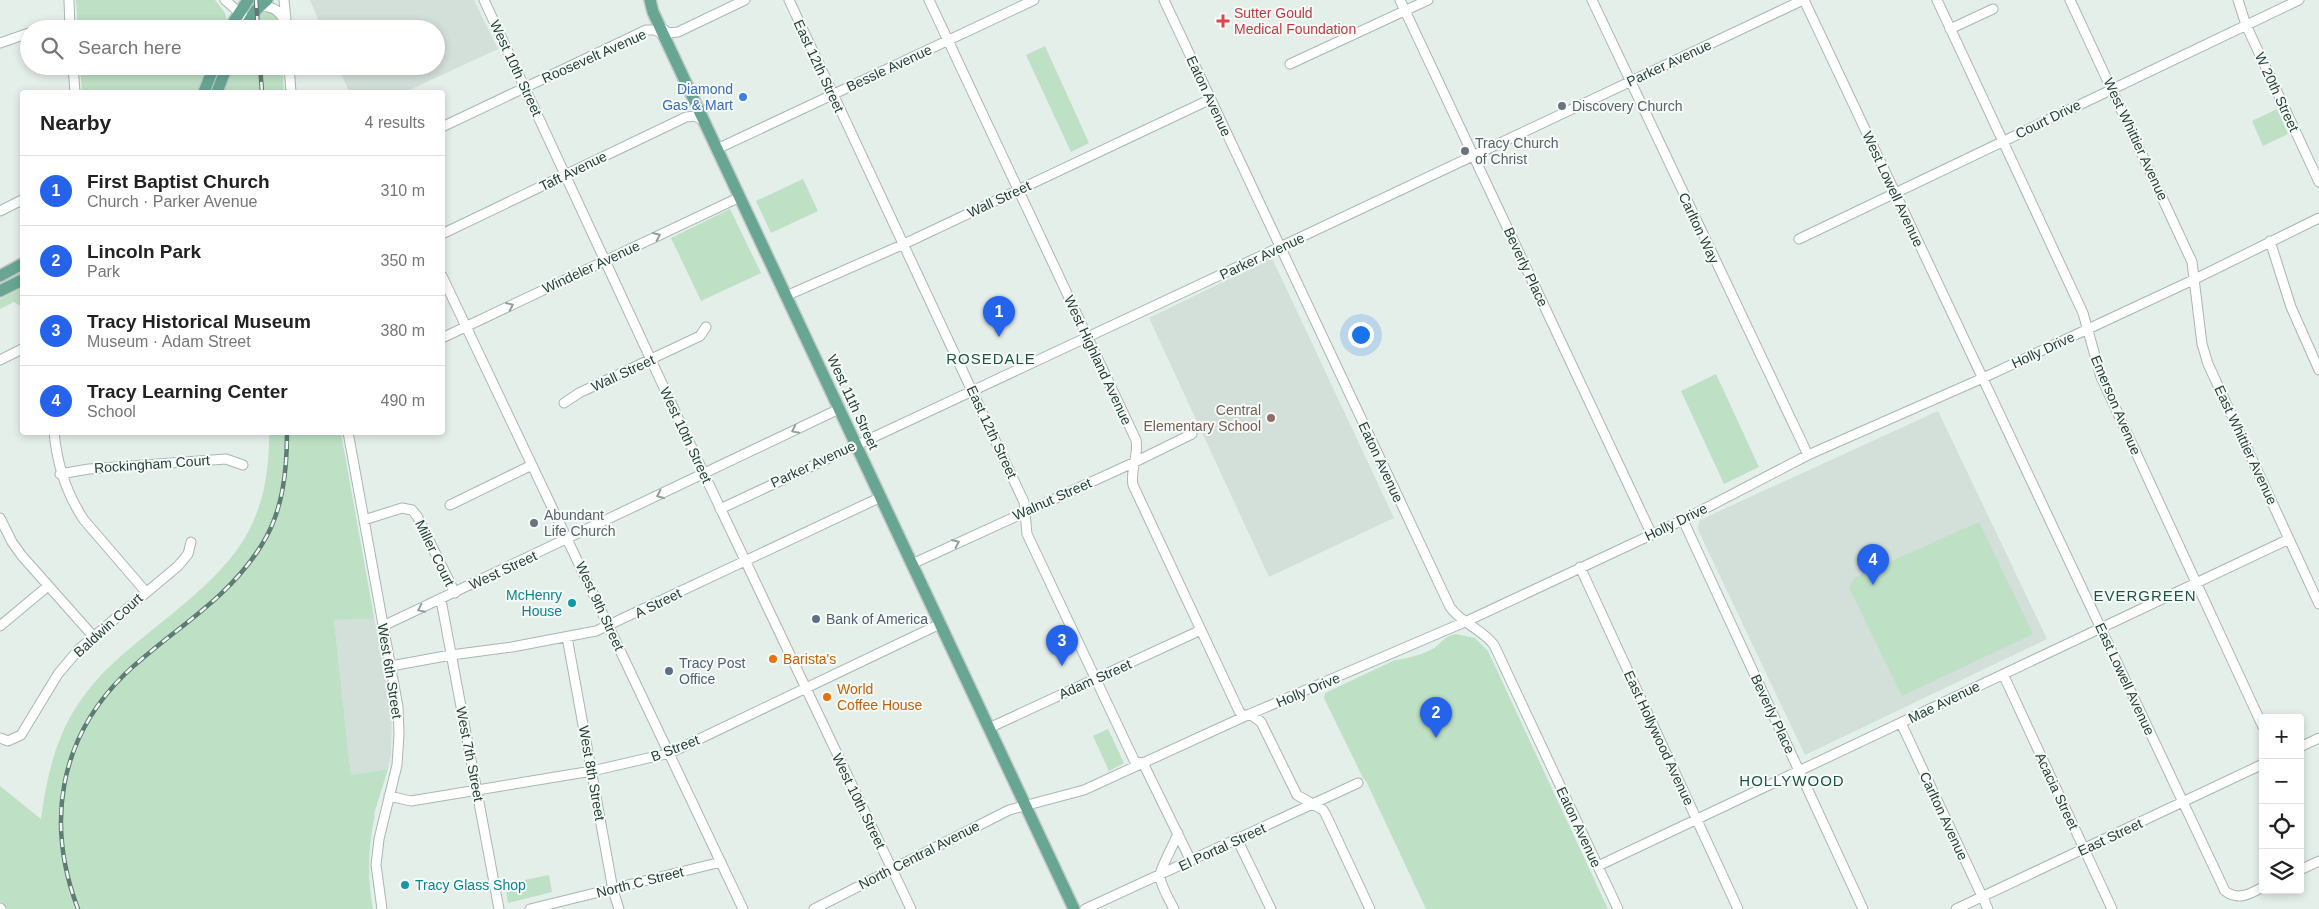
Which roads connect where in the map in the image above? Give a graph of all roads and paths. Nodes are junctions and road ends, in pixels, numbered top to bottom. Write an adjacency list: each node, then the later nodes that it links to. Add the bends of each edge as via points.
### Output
1 (69, 0): 26 (street)
2 (225, 0): 25 (street)
3 (248, 0): 25 (main road)
4 (284, 0): 31 (street)
5 (484, 0): 44 (street, West 10th Street)
6 (644, 0): 24 (main road, West 11th Street)
7 (650, 0): 24 (main road, West 11th Street)
8 (745, 0): 34 (street, Roosevelt Avenue, via 678,32)
9 (789, 0): 50 (street, East 12th Street)
10 (929, 0): 36 (street, West Highland Avenue)
11 (1034, 0): 36 (street, Bessle Avenue)
12 (1164, 0): 51 (street, Eaton Avenue)
13 (1400, 0): 23 (street, Beverly Place)
14 (1428, 0): 23 (street)
15 (1592, 0): 43 (street, Carlton Way)
16 (1804, 0): 43 (street, Parker Avenue); 60 (street, West Lowell Avenue)
17 (1937, 0): 33 (street, Emerson Avenue)
18 (2070, 0): 45 (street, West Whittier Avenue)
19 (2238, 0): 32 (street, W 20th Street)
20 (2298, 0): 32 (street, Court Drive)
21 (264, 3): 29 (main road); 30 (street, via 278,10)
22 (1993, 9): 33 (street)
23 (1405, 11): 38 (street); 56 (street, Beverly Place)
24 (653, 12): 34 (main road, West 11th Street)
25 (238, 13): 27 (main road); 28 (street)
26 (70, 20)
27 (234, 20)
28 (243, 20)
29 (249, 20)
30 (283, 20)
31 (286, 20)
32 (2246, 25): 45 (street, Court Drive); 58 (street, W 20th Street)
33 (1950, 29): 54 (street, Emerson Avenue)
34 (662, 31): 44 (street, Roosevelt Avenue, via 646,30); 52 (main road, West 11th Street)
35 (20, 36): 37 (street)
36 (948, 41): 50 (street, Bessle Avenue); 59 (street, West Highland Avenue)
37 (0, 43)
38 (1290, 64)
39 (74, 75): 46 (street)
40 (211, 75): 47 (main road)
41 (224, 75): 48 (main road)
42 (290, 75): 49 (street)
43 (1631, 81): 56 (street, Parker Avenue); 95 (street, Carlton Way)
44 (525, 88): 53 (street, Roosevelt Avenue); 57 (street, West 10th Street)
45 (2112, 88): 54 (street, Court Drive); 73 (street, West Whittier Avenue, via 2192,262)
46 (75, 90)
47 (205, 90)
48 (218, 90)
49 (291, 90)
50 (833, 95): 55 (street, Bessle Avenue); 68 (street, East 12th Street)
51 (1211, 99): 59 (street, Wall Street); 69 (street, Eaton Avenue)
52 (704, 121): 55 (main road, West 11th Street); 57 (street, Taft Avenue, via 694,116 686,117)
53 (445, 126)
54 (2003, 141): 60 (street, Court Drive); 80 (street, Emerson Avenue, via 2083,313)
55 (717, 149): 61 (main road, West 11th Street)
56 (1474, 156): 69 (street, Parker Avenue); 109 (street, Beverly Place)
57 (566, 175): 65 (street, Taft Avenue); 70 (street, West 10th Street)
58 (2319, 182)
59 (1018, 190): 68 (street, Wall Street); 82 (street, West Highland Avenue)
60 (1895, 194): 66 (street, Court Drive); 87 (street, West Lowell Avenue)
61 (740, 197): 70 (street, Windeler Avenue, one-way to 61); 77 (main road, West 11th Street)
62 (20, 201): 63 (street)
63 (0, 211)
64 (2319, 218): 67 (street, Holly Drive)
65 (445, 233)
66 (1799, 239)
67 (2270, 241): 73 (street, Holly Drive); 86 (street, via 2291,307)
68 (904, 244): 77 (street, Wall Street); 88 (street, East 12th Street)
69 (1280, 247): 82 (street, Parker Avenue); 122 (street, Eaton Avenue, via 1450,607)
70 (606, 260): 78 (street, Windeler Avenue, one-way to 70); 84 (street, West 10th Street)
71 (20, 265): 72 (main road)
72 (0, 276)
73 (2194, 280): 80 (street, Holly Drive); 111 (street, East Whittier Avenue, via 2202,344 2208,364)
74 (20, 281): 76 (main road)
75 (445, 282): 78 (street, West 9th Street)
76 (0, 292)
77 (786, 296): 90 (main road, West 11th Street)
78 (466, 327): 81 (street, Windeler Avenue); 98 (street, West 9th Street)
79 (706, 327): 84 (street, Wall Street, via 700,336)
80 (2087, 330): 87 (street, Holly Drive); 116 (street, Emerson Avenue, via 2101,377)
81 (445, 337)
82 (1086, 337): 88 (street, Parker Avenue); 96 (street, West Highland Avenue, via 1136,440)
83 (20, 350): 85 (street)
84 (651, 359): 89 (street, Wall Street); 100 (street, West 10th Street)
85 (0, 360)
86 (2319, 370)
87 (1983, 378): 95 (street, Holly Drive); 127 (street, East Lowell Avenue)
88 (972, 390): 94 (street, Parker Avenue); 104 (street, East 12th Street, via 1024,502)
89 (564, 403)
90 (839, 409): 94 (main road, West 11th Street); 100 (street, West Street, one-way to 100)
91 (1192, 434): 96 (street, Walnut Street)
92 (54, 435): 99 (street)
93 (349, 435): 106 (street, West 6th Street)
94 (856, 444): 101 (main road, West 11th Street); 103 (street, Parker Avenue)
95 (1808, 455): 107 (street, Holly Drive)
96 (1135, 462): 104 (street, Walnut Street); 128 (street, West Highland Avenue, via 1134,485)
97 (243, 465): 99 (street, Rockingham Court, via 226,459)
98 (532, 465): 102 (street); 110 (street, West 9th Street)
99 (60, 474): 118 (street, via 84,520)
100 (704, 474): 103 (street, West 10th Street); 110 (street, West Street, one-way to 110)
101 (880, 496): 113 (street, A Street); 114 (main road, West 11th Street)
102 (450, 505)
103 (720, 508): 113 (street, West 10th Street)
104 (1024, 511): 114 (street, Walnut Street, one-way to 104); 134 (street, East 12th Street, via 1027,534)
105 (0, 518): 108 (street)
106 (364, 520): 119 (street, Miller Court, via 402,508 412,510); 125 (street, West 6th Street)
107 (1683, 520): 109 (street, Holly Drive); 146 (street, Beverly Place)
108 (3, 531): 117 (street)
109 (1652, 535): 115 (street, Holly Drive)
110 (568, 539): 119 (street, West Street); 126 (street, West 9th Street)
111 (2289, 539): 116 (street, Mae Avenue); 121 (street, East Whittier Avenue)
112 (191, 542): 118 (street, Baldwin Court, via 188,554 178,566)
113 (745, 562): 126 (street, A Street); 135 (street, West 10th Street)
114 (912, 564): 123 (main road, West 11th Street)
115 (1580, 567): 122 (street, Holly Drive); 154 (street, East Hollywood Avenue)
116 (2196, 582): 127 (street, Mae Avenue); 137 (street, Emerson Avenue)
117 (48, 586): 124 (street); 129 (street)
118 (146, 592): 129 (street, Baldwin Court)
119 (454, 593): 120 (street, West Street)
120 (441, 600): 125 (street, West Street, one-way to 125); 131 (street, West 7th Street)
121 (2319, 604)
122 (1467, 621): 136 (street, Holly Drive); 161 (street, Eaton Avenue, via 1494,645)
123 (940, 624): 135 (street, B Street); 139 (main road, West 11th Street)
124 (0, 626)
125 (384, 626): 132 (street, West 6th Street)
126 (609, 626): 130 (street, A Street); 143 (street, West 9th Street)
127 (2101, 628): 133 (street, Mae Avenue); 151 (street, East Lowell Avenue)
128 (1201, 630): 134 (street, Adam Street); 136 (street, West Highland Avenue, via 1239,711 1243,716)
129 (93, 636): 140 (street, Baldwin Court, via 58,674 21,735 8,741)
130 (567, 637): 131 (street, A Street); 147 (street, West 8th Street)
131 (451, 655): 132 (street, A Street); 149 (street, West 7th Street)
132 (391, 666): 150 (street, West 6th Street, via 399,734 397,765)
133 (2003, 674): 138 (street, Mae Avenue); 157 (street, Acacia Street)
134 (1096, 679): 139 (street, Adam Street); 144 (street, East 12th Street, via 1135,762)
135 (805, 688): 143 (street, B Street); 162 (street, West 10th Street)
136 (1250, 714): 144 (street, Holly Drive); 152 (street, via 1264,726 1297,795)
137 (2259, 718)
138 (1901, 723): 146 (street, Mae Avenue); 167 (street, Carlton Avenue)
139 (989, 728): 153 (main road, West 11th Street)
140 (0, 738)
141 (2319, 738): 142 (street)
142 (2304, 744)
143 (670, 753): 147 (street, B Street); 160 (street, West 9th Street)
144 (1143, 763): 153 (street, Holly Drive, via 1084,790); 155 (street, East 12th Street)
145 (2259, 766): 151 (street, East Street)
146 (1799, 770): 154 (street, Mae Avenue); 182 (street, Beverly Place)
147 (592, 771): 149 (street, B Street); 166 (street, West 8th Street)
148 (1358, 783): 152 (street, El Portal Street)
149 (477, 790): 150 (street, B Street, via 411,801); 169 (street, West 7th Street)
150 (389, 796): 168 (street, West 6th Street, via 376,865)
151 (2183, 802): 157 (street, East Street); 165 (street, East Lowell Avenue, via 2225,891 2232,896)
152 (1312, 804): 156 (street, El Portal Street); 179 (street, via 1326,815)
153 (1025, 805): 162 (street, North Central Avenue); 175 (main road, West 11th Street)
154 (1696, 818): 161 (street, Mae Avenue); 181 (street, East Hollywood Avenue)
155 (1178, 833): 158 (street, East 12th Street); 164 (street)
156 (1237, 839): 158 (street, El Portal Street); 178 (street)
157 (2084, 849): 167 (street, East Street); 185 (street, Acacia Street)
158 (1191, 861): 164 (street, El Portal Street)
159 (2319, 861): 163 (street)
160 (721, 862): 166 (street, North C Street); 172 (street, West 9th Street)
161 (1598, 866): 180 (street, Eaton Avenue)
162 (891, 868): 173 (street, North Central Avenue); 174 (street, West 10th Street)
163 (2304, 868)
164 (1160, 876): 176 (street, El Portal Street); 177 (street)
165 (2259, 889)
166 (613, 890): 170 (street, North C Street); 171 (street, West 8th Street)
167 (1982, 897): 183 (street, East Street); 184 (street, Carlton Avenue)
168 (382, 909)
169 (499, 909)
170 (530, 909)
171 (619, 909)
172 (743, 909)
173 (814, 909)
174 (911, 909)
175 (1074, 909)
176 (1085, 909)
177 (1174, 909)
178 (1271, 909)
179 (1370, 909)
180 (1618, 909)
181 (1738, 909)
182 (1863, 909)
183 (1956, 909)
184 (1988, 909)
185 (2112, 909)

